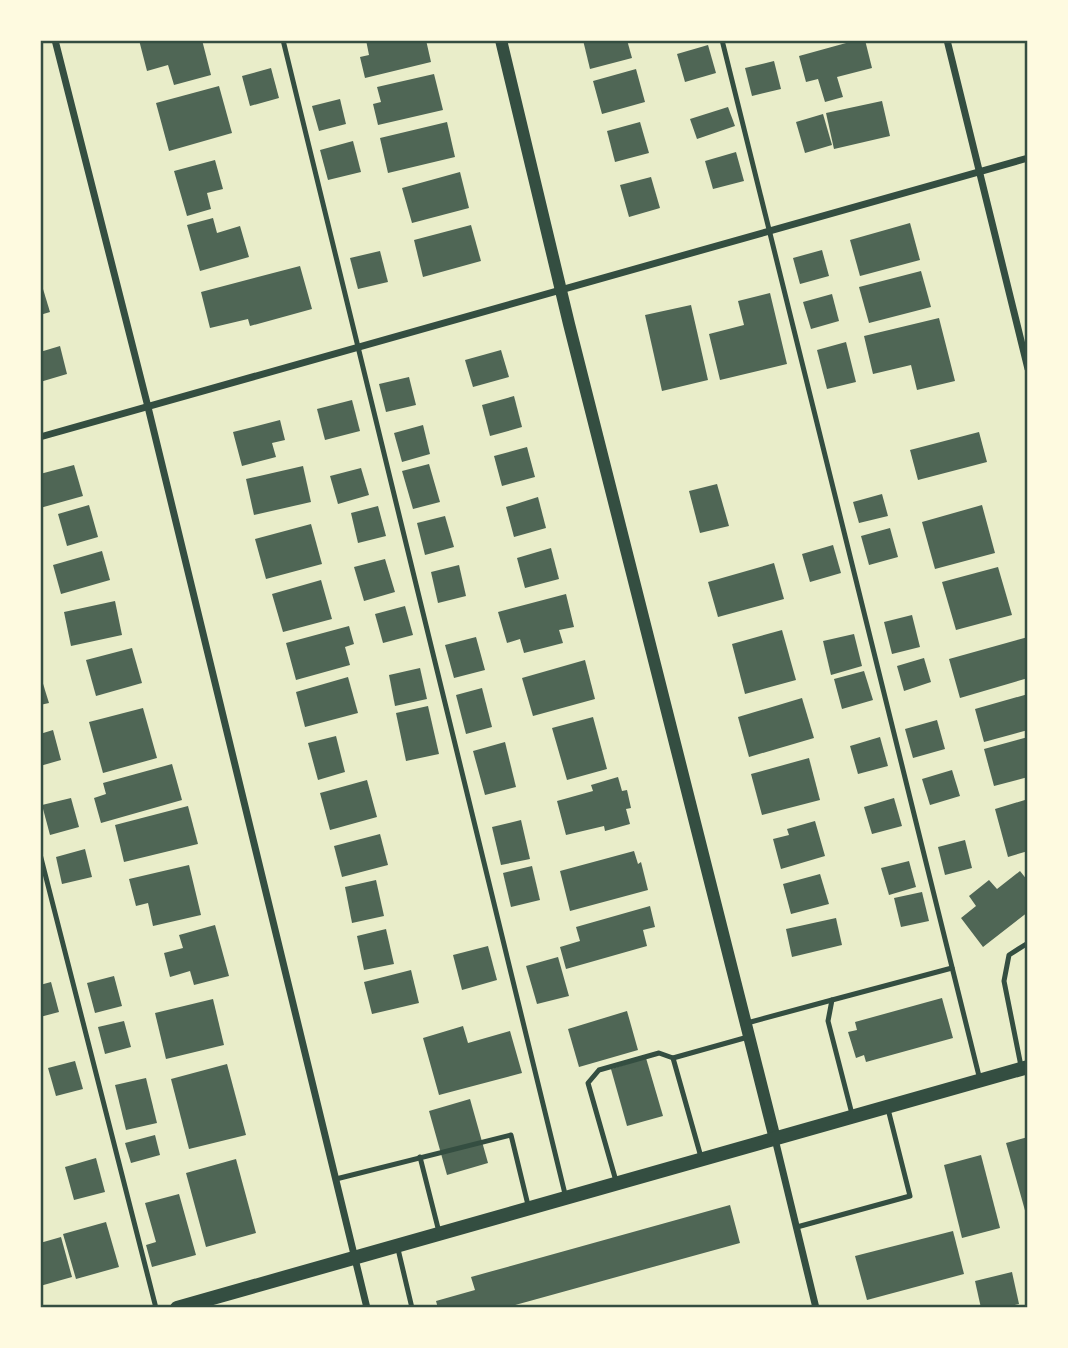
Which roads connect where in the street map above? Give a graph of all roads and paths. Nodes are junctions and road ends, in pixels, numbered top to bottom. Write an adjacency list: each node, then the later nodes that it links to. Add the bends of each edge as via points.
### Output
1 (55, 40): 12 (street)
2 (283, 40): 10 (lane)
3 (501, 40): 9 (street)
4 (722, 40): 8 (lane)
5 (947, 40): 7 (street)
6 (1028, 158): 7 (street)
7 (980, 172): 8 (street); 11 (street)
8 (768, 232): 9 (street); 16 (lane)
9 (561, 292): 10 (street); 18 (street)
10 (358, 348): 12 (street); 30 (lane)
11 (1028, 369)
12 (148, 407): 13 (street); 28 (street)
13 (40, 438)
14 (40, 854): 36 (lane)
15 (1028, 943): 21 (lane, via 1009,955 1004,981)
16 (952, 968): 17 (lane); 22 (lane)
17 (832, 1000): 18 (lane); 24 (lane, via 828,1021)
18 (746, 1023): 19 (street)
19 (749, 1037): 20 (lane); 25 (street)
20 (673, 1058): 27 (lane); 29 (lane, via 659,1053 599,1070 588,1083)
21 (1025, 1068): 22 (main road)
22 (980, 1081): 23 (main road)
23 (888, 1107): 24 (main road); 32 (lane, via 910,1196)
24 (853, 1117): 25 (main road)
25 (775, 1139): 27 (main road); 32 (street)
26 (420, 1157): 28 (lane); 31 (lane, via 510,1135); 33 (lane)
27 (702, 1159): 29 (main road)
28 (336, 1179): 35 (street)
29 (616, 1184): 30 (main road)
30 (566, 1198): 31 (main road)
31 (529, 1208): 33 (main road)
32 (797, 1227): 40 (street)
33 (440, 1234): 34 (main road)
34 (397, 1246): 35 (main road); 39 (lane)
35 (355, 1258): 37 (main road); 38 (street)
36 (156, 1308)
37 (177, 1308)
38 (368, 1308)
39 (412, 1308)
40 (816, 1308)

